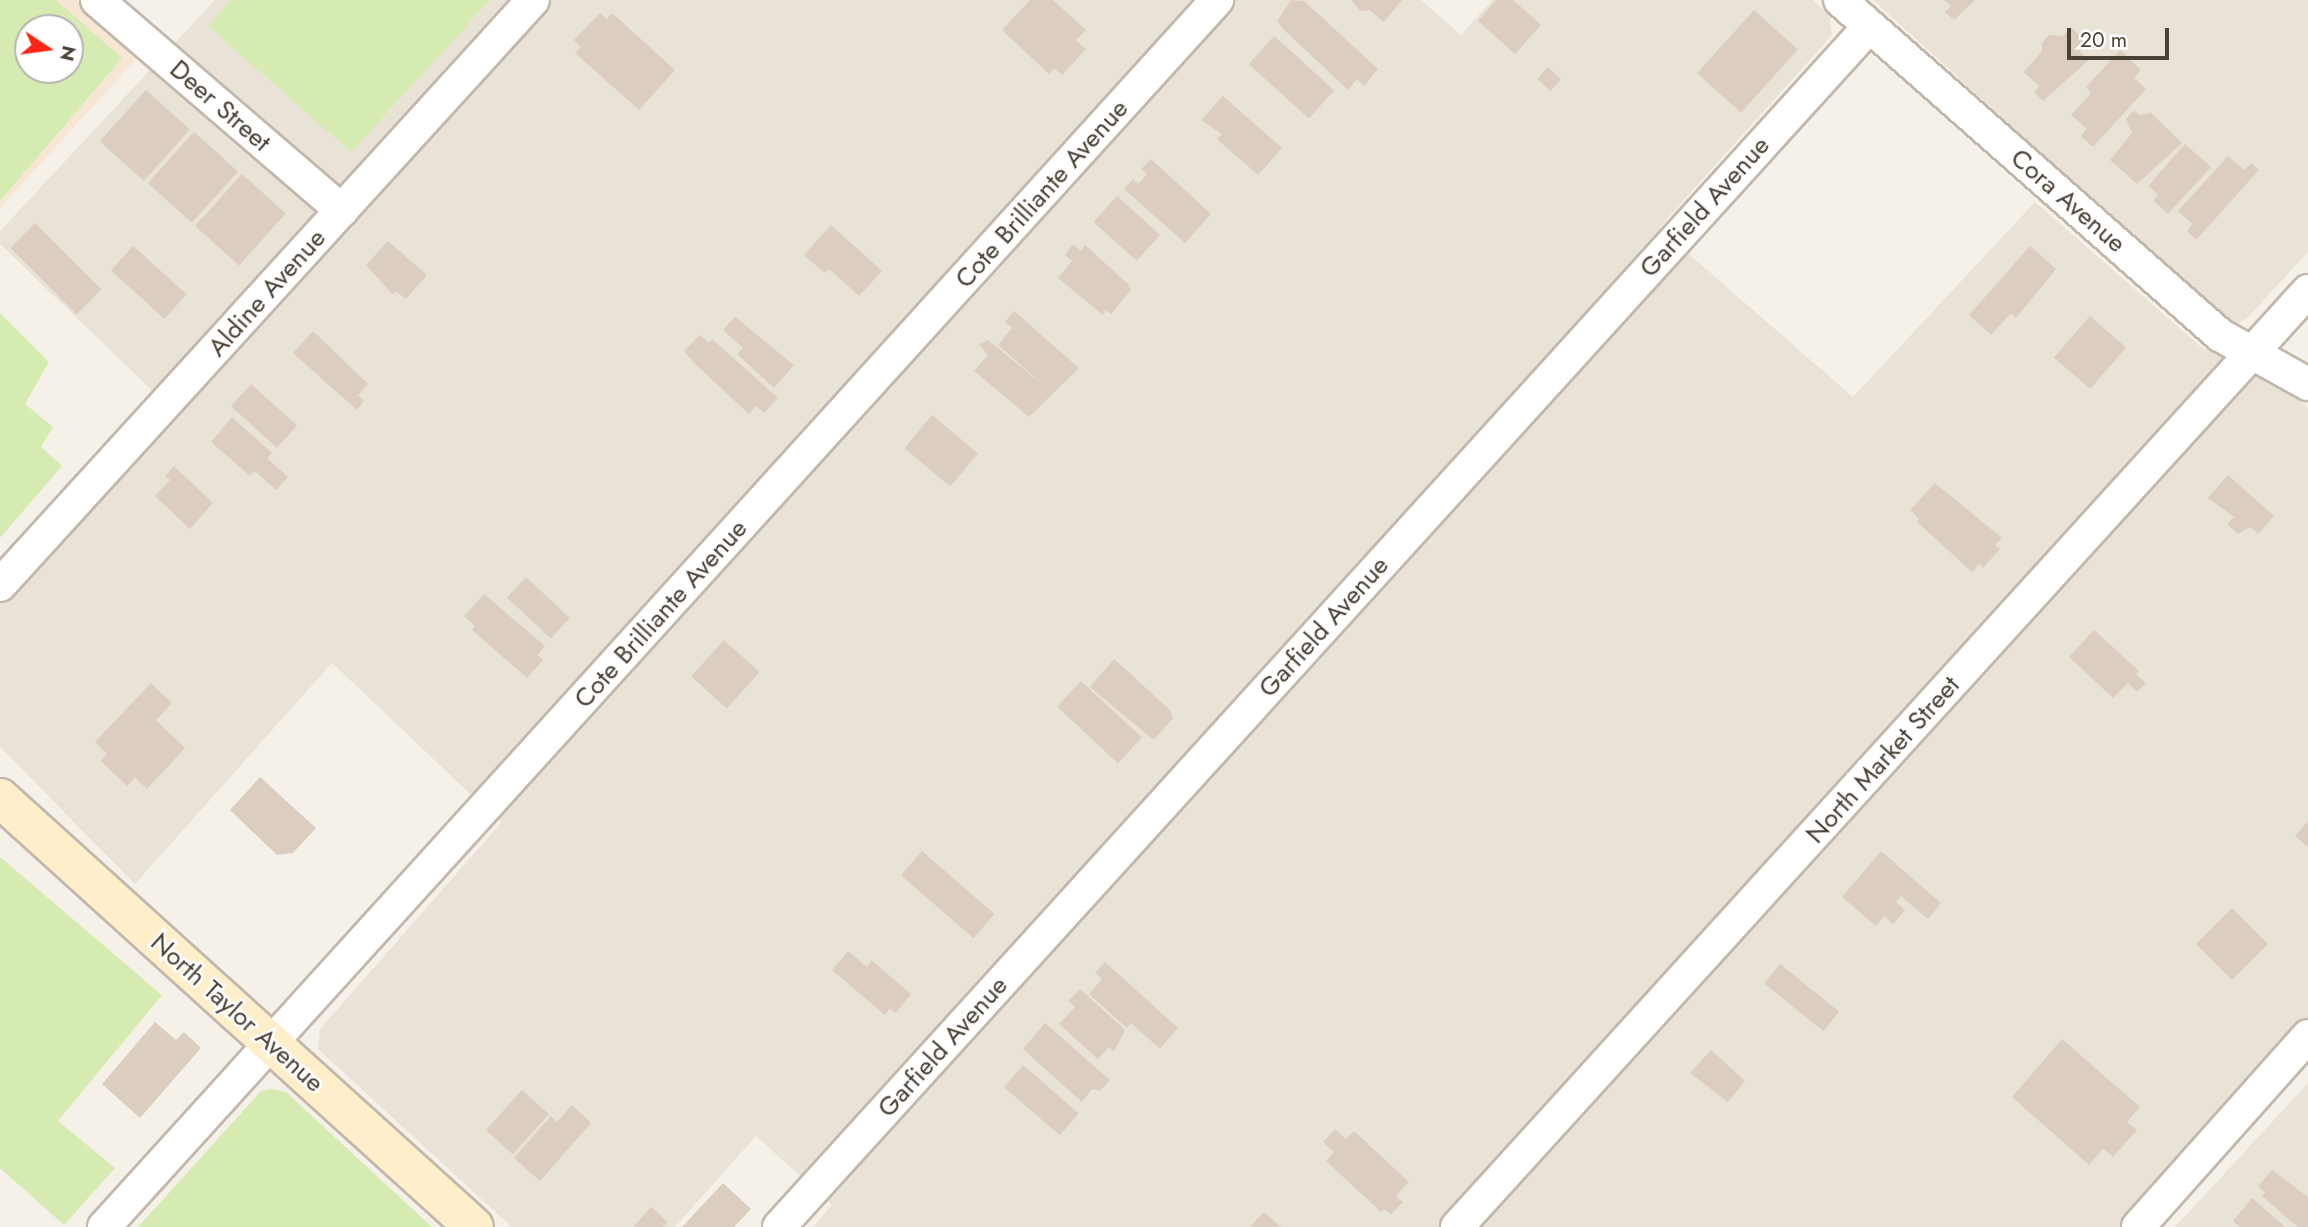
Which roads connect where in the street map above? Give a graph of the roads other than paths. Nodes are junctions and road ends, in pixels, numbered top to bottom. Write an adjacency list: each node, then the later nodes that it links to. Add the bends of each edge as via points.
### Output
1 (97, 0): 6 (street, Deer Street)
2 (533, 0): 6 (street, Aldine Avenue)
3 (1217, 0): 13 (street, Cote Brilliante Avenue)
4 (1840, 0): 5 (street, Cora Avenue)
5 (1869, 27): 8 (street, Cora Avenue, via 2220,335); 16 (street, Garfield Avenue)
6 (342, 211): 10 (street, Aldine Avenue)
7 (2308, 291): 8 (street, North Market Street)
8 (2254, 352): 9 (street, Cora Avenue); 17 (street, North Market Street)
9 (2308, 384)
10 (0, 585)
11 (0, 798): 13 (street, North Taylor Avenue)
12 (2308, 1036): 18 (street)
13 (272, 1045): 14 (street, Cote Brilliante Avenue); 15 (street, North Taylor Avenue)
14 (104, 1227)
15 (474, 1227)
16 (779, 1227)
17 (1457, 1227)
18 (2138, 1227)

